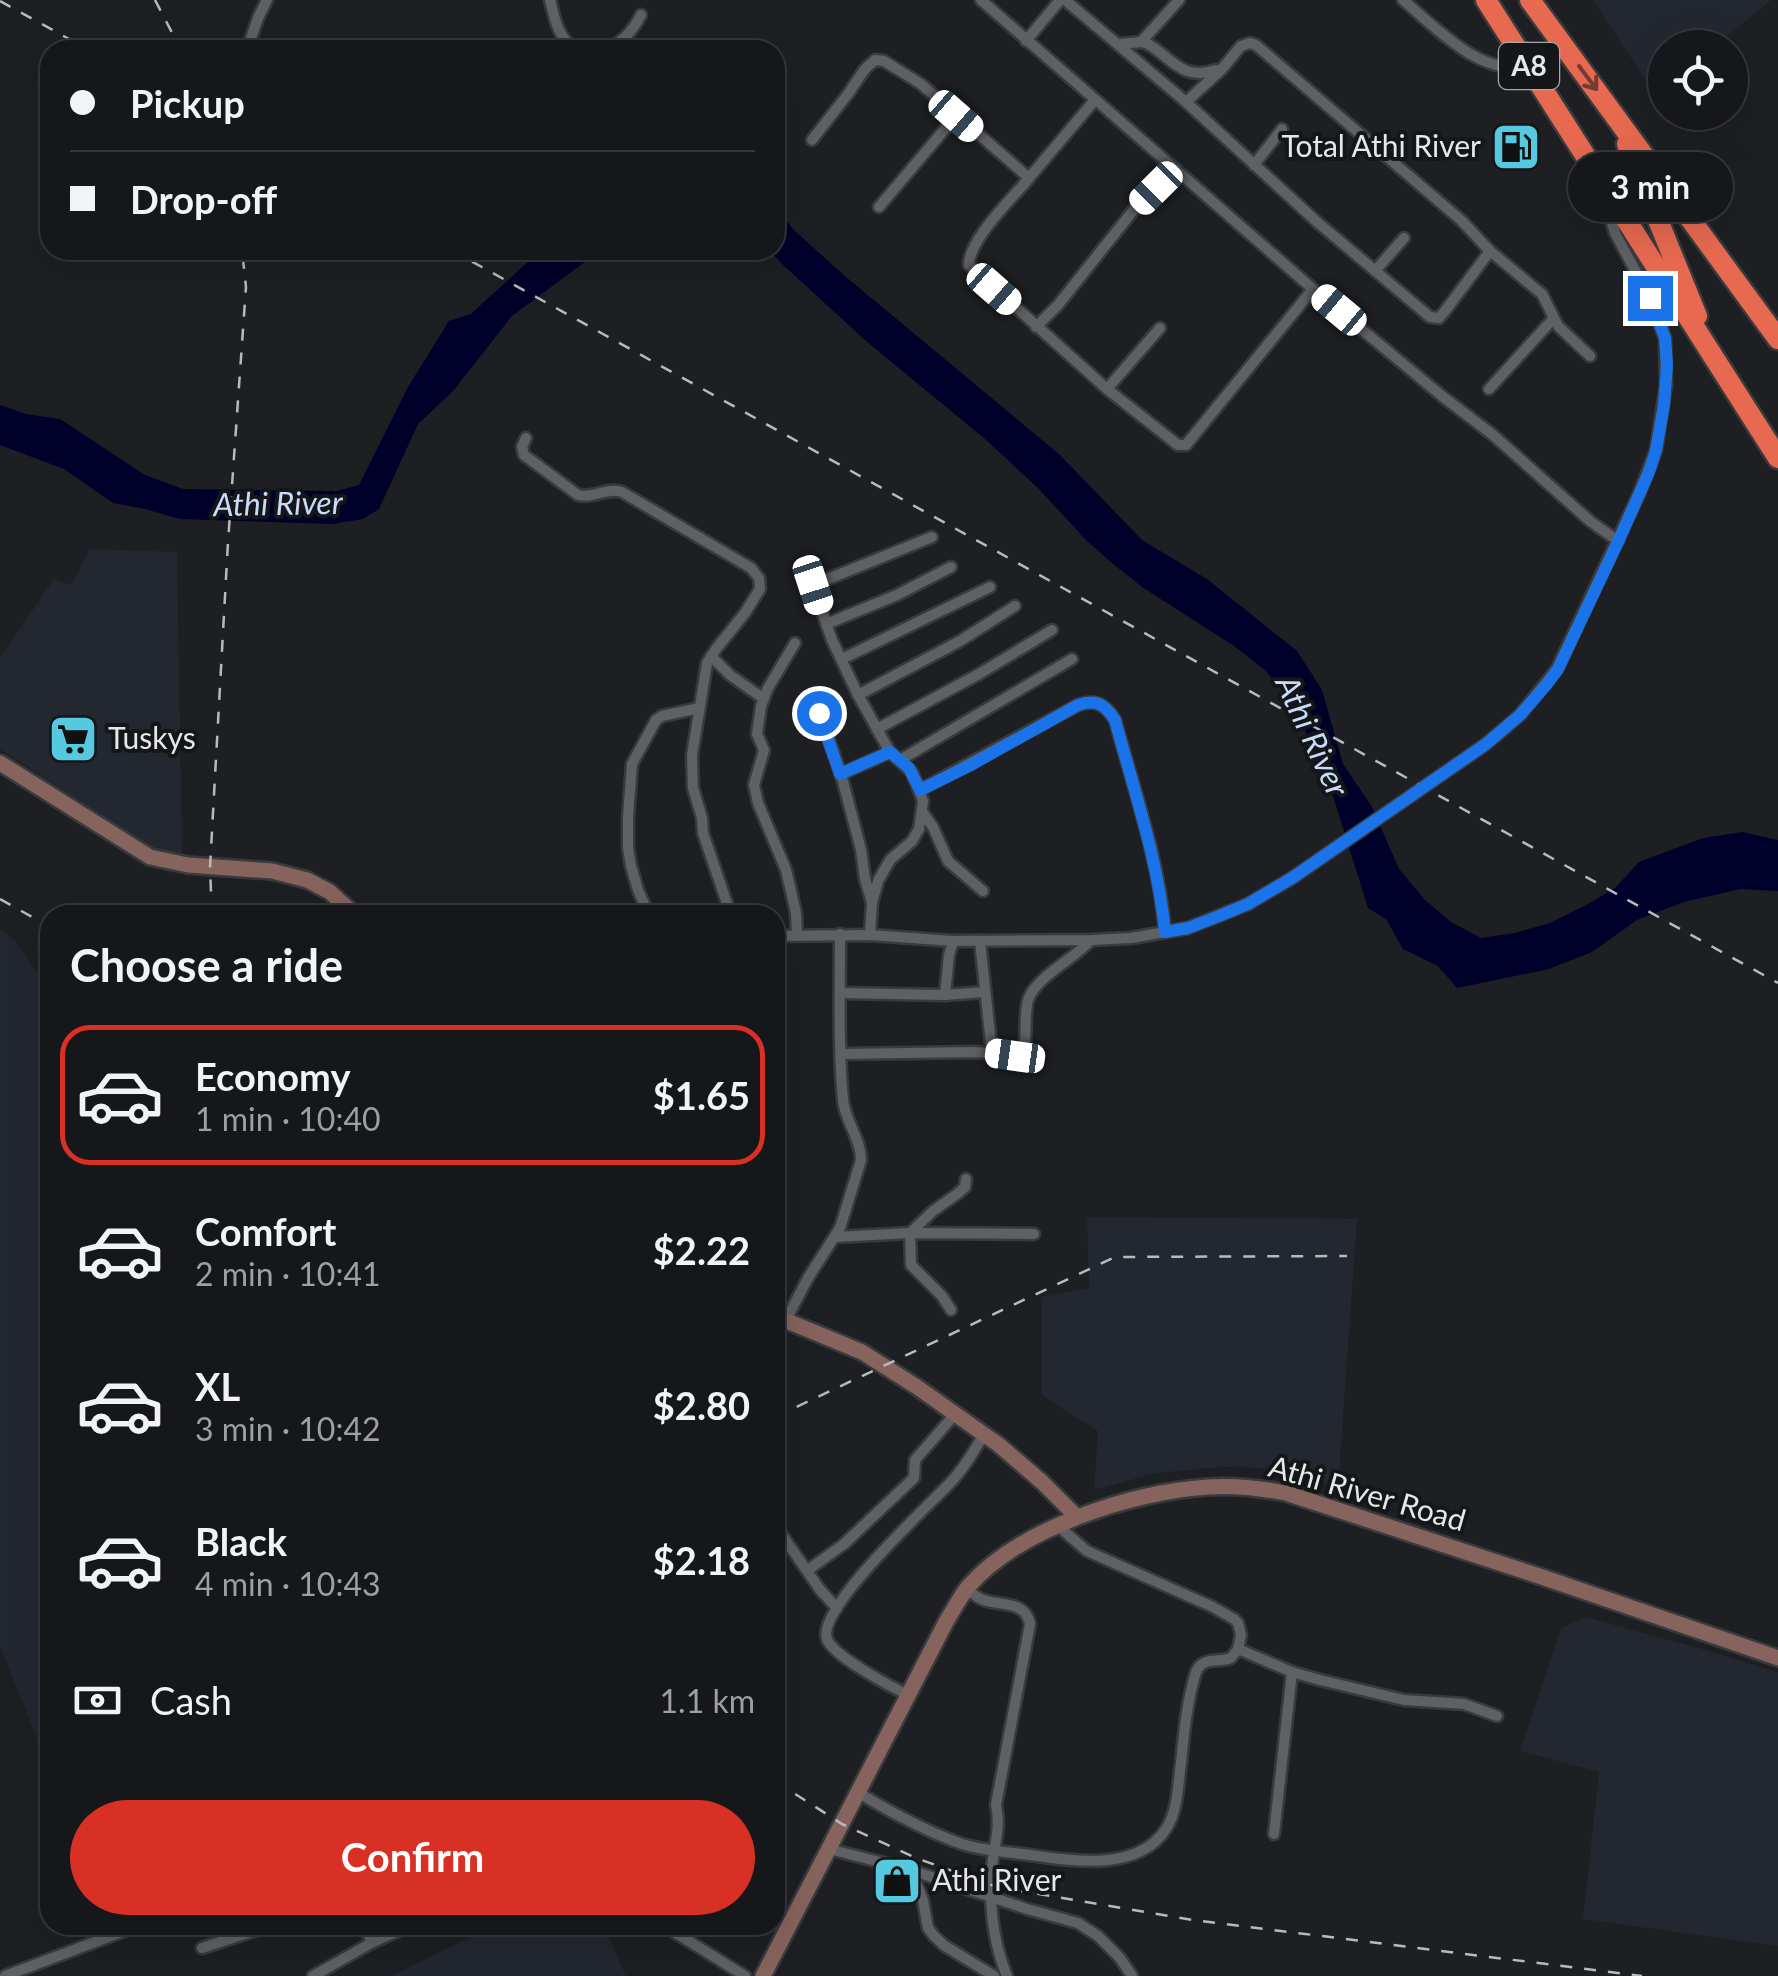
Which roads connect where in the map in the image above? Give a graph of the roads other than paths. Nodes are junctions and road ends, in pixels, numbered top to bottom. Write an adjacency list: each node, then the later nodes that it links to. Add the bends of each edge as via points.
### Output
1 (267, 0): 10 (street)
2 (550, 0): 11 (street)
3 (981, 0): 13 (street)
4 (1063, 0): 13 (street); 15 (street)
5 (1179, 0): 14 (street)
6 (1403, 0): 16 (street, via 1474,58 1504,67)
7 (1486, 0): 16 (highway, A8)
8 (1530, 0): 20 (highway, A8, one-way to 20)
9 (642, 15): 12 (street)
10 (250, 40)
11 (563, 40)
12 (623, 40)
13 (1026, 40): 18 (street)
14 (1141, 42): 15 (street); 17 (street, via 1182,70)
15 (1120, 44): 19 (street)
16 (1526, 62): 28 (highway, A8)
17 (1222, 68): 19 (street); 30 (street, via 1241,46 1256,45)
18 (1094, 101): 25 (street); 26 (street)
19 (1186, 102): 24 (street)
20 (1615, 114): 36 (highway, A8); 38 (highway)
21 (956, 116): 23 (street, via 920,84 875,60); 26 (street); 27 (street)
22 (1282, 128): 24 (street)
23 (812, 140)
24 (1254, 165): 31 (street)
25 (1176, 169): 32 (street); 34 (street)
26 (1029, 178): 34 (street, via 968,260)
27 (879, 207)
28 (1620, 214): 38 (highway, A8); 44 (street, via 1612,223 1615,234 1650,298 1667,364 1656,450)
29 (1404, 238): 31 (street)
30 (1490, 251): 31 (street, via 1435,319); 33 (street, via 1542,294)
31 (1375, 271)
32 (1313, 289): 39 (street, via 1186,445 1172,442); 44 (street)
33 (1553, 319): 37 (street); 40 (street)
34 (1036, 327): 39 (street)
35 (1160, 328): 39 (street)
36 (1778, 338)
37 (1590, 356)
38 (1716, 364): 42 (highway, A8)
39 (1107, 389)
40 (1490, 389)
41 (526, 438): 53 (street, via 524,455 578,495 622,492 756,573 756,599)
42 (1778, 458)
43 (932, 538): 47 (street)
44 (1618, 542): 72 (street, via 1558,669 1520,715 1292,878 1248,904)
45 (951, 567): 50 (street)
46 (808, 571): 47 (street)
47 (813, 585): 50 (street)
48 (990, 587): 54 (street)
49 (1015, 606): 56 (street)
50 (826, 624): 54 (street)
51 (1052, 630): 60 (street)
52 (795, 643): 57 (street)
53 (712, 656): 57 (street); 58 (street)
54 (842, 659): 56 (street)
55 (1072, 660): 62 (street)
56 (858, 695): 60 (street)
57 (764, 699): 73 (street, via 755,791 786,870)
58 (699, 708): 70 (street, via 656,720 632,764 628,848); 71 (street, via 693,788)
59 (819, 713): 64 (street)
60 (877, 729): 61 (street)
61 (890, 752): 62 (street); 64 (street)
62 (900, 760): 65 (street)
63 (0, 763): 69 (main road, via 150,856 308,880)
64 (840, 774): 68 (street)
65 (920, 790): 66 (street); 72 (street, via 1078,705 1103,705 1115,720 1158,877)
66 (923, 813): 67 (street, via 948,861); 68 (street, via 915,836 882,874)
67 (983, 891)
68 (872, 903): 76 (street)
69 (344, 905)
70 (645, 905)
71 (728, 905)
72 (1165, 932): 78 (street)
73 (797, 934): 74 (street); 75 (street)
74 (840, 934): 76 (street); 81 (street)
75 (785, 935)
76 (870, 935): 77 (street)
77 (953, 940): 79 (street); 82 (street)
78 (1091, 940): 79 (street); 83 (street, via 1030,994 1021,1055)
79 (980, 941): 80 (street)
80 (985, 992): 82 (street); 83 (street)
81 (840, 993): 82 (street); 84 (street)
82 (946, 994)
83 (992, 1053): 84 (street)
84 (841, 1054): 88 (street, via 843,1105 862,1154)
85 (966, 1179): 86 (street)
86 (910, 1233): 87 (street); 88 (street); 89 (street, via 911,1266)
87 (1034, 1234)
88 (836, 1236): 90 (street)
89 (951, 1310)
90 (785, 1311)
91 (785, 1320): 92 (main road, via 877,1360)
92 (956, 1413): 93 (main road); 97 (street, via 915,1460 914,1478)
93 (984, 1434): 94 (main road); 99 (street, via 949,1484)
94 (1077, 1518): 95 (main road, Athi River Road); 101 (main road, Athi River Road, via 1191,1488 1286,1493)
95 (1058, 1526): 98 (main road, Athi River Road); 100 (street, via 1087,1551 1234,1619)
96 (785, 1538): 97 (street)
97 (808, 1570): 99 (street)
98 (966, 1588): 103 (main road, Athi River Road); 108 (street, via 986,1601 1019,1608 1030,1624 996,1805)
99 (837, 1608): 103 (street, via 826,1629 828,1642)
100 (1238, 1649): 102 (street); 108 (street, via 1231,1658 1198,1667 1172,1816 1155,1841 1102,1861)
101 (1778, 1658)
102 (1292, 1672): 104 (street); 106 (street)
103 (909, 1695): 105 (main road, Athi River Road)
104 (1497, 1716)
105 (859, 1793): 107 (main road, Athi River Road); 108 (street, via 921,1827)
106 (1274, 1834)
107 (829, 1849): 109 (street); 111 (main road, Athi River Road)
108 (994, 1851): 110 (street)
109 (911, 1870): 110 (street); 124 (street, via 934,1936)
110 (992, 1897): 125 (street); 126 (street, via 1078,1923)
111 (785, 1934)
112 (114, 1935): 120 (street)
113 (242, 1935): 119 (street)
114 (368, 1935): 118 (street)
115 (389, 1935): 118 (street)
116 (679, 1935): 122 (street)
117 (784, 1935): 123 (main road, Athi River Road)
118 (373, 1942): 121 (street)
119 (202, 1948)
120 (5, 1976)
121 (313, 1976)
122 (745, 1976)
123 (763, 1976)
124 (994, 1976)
125 (1007, 1976)
126 (1132, 1976)

